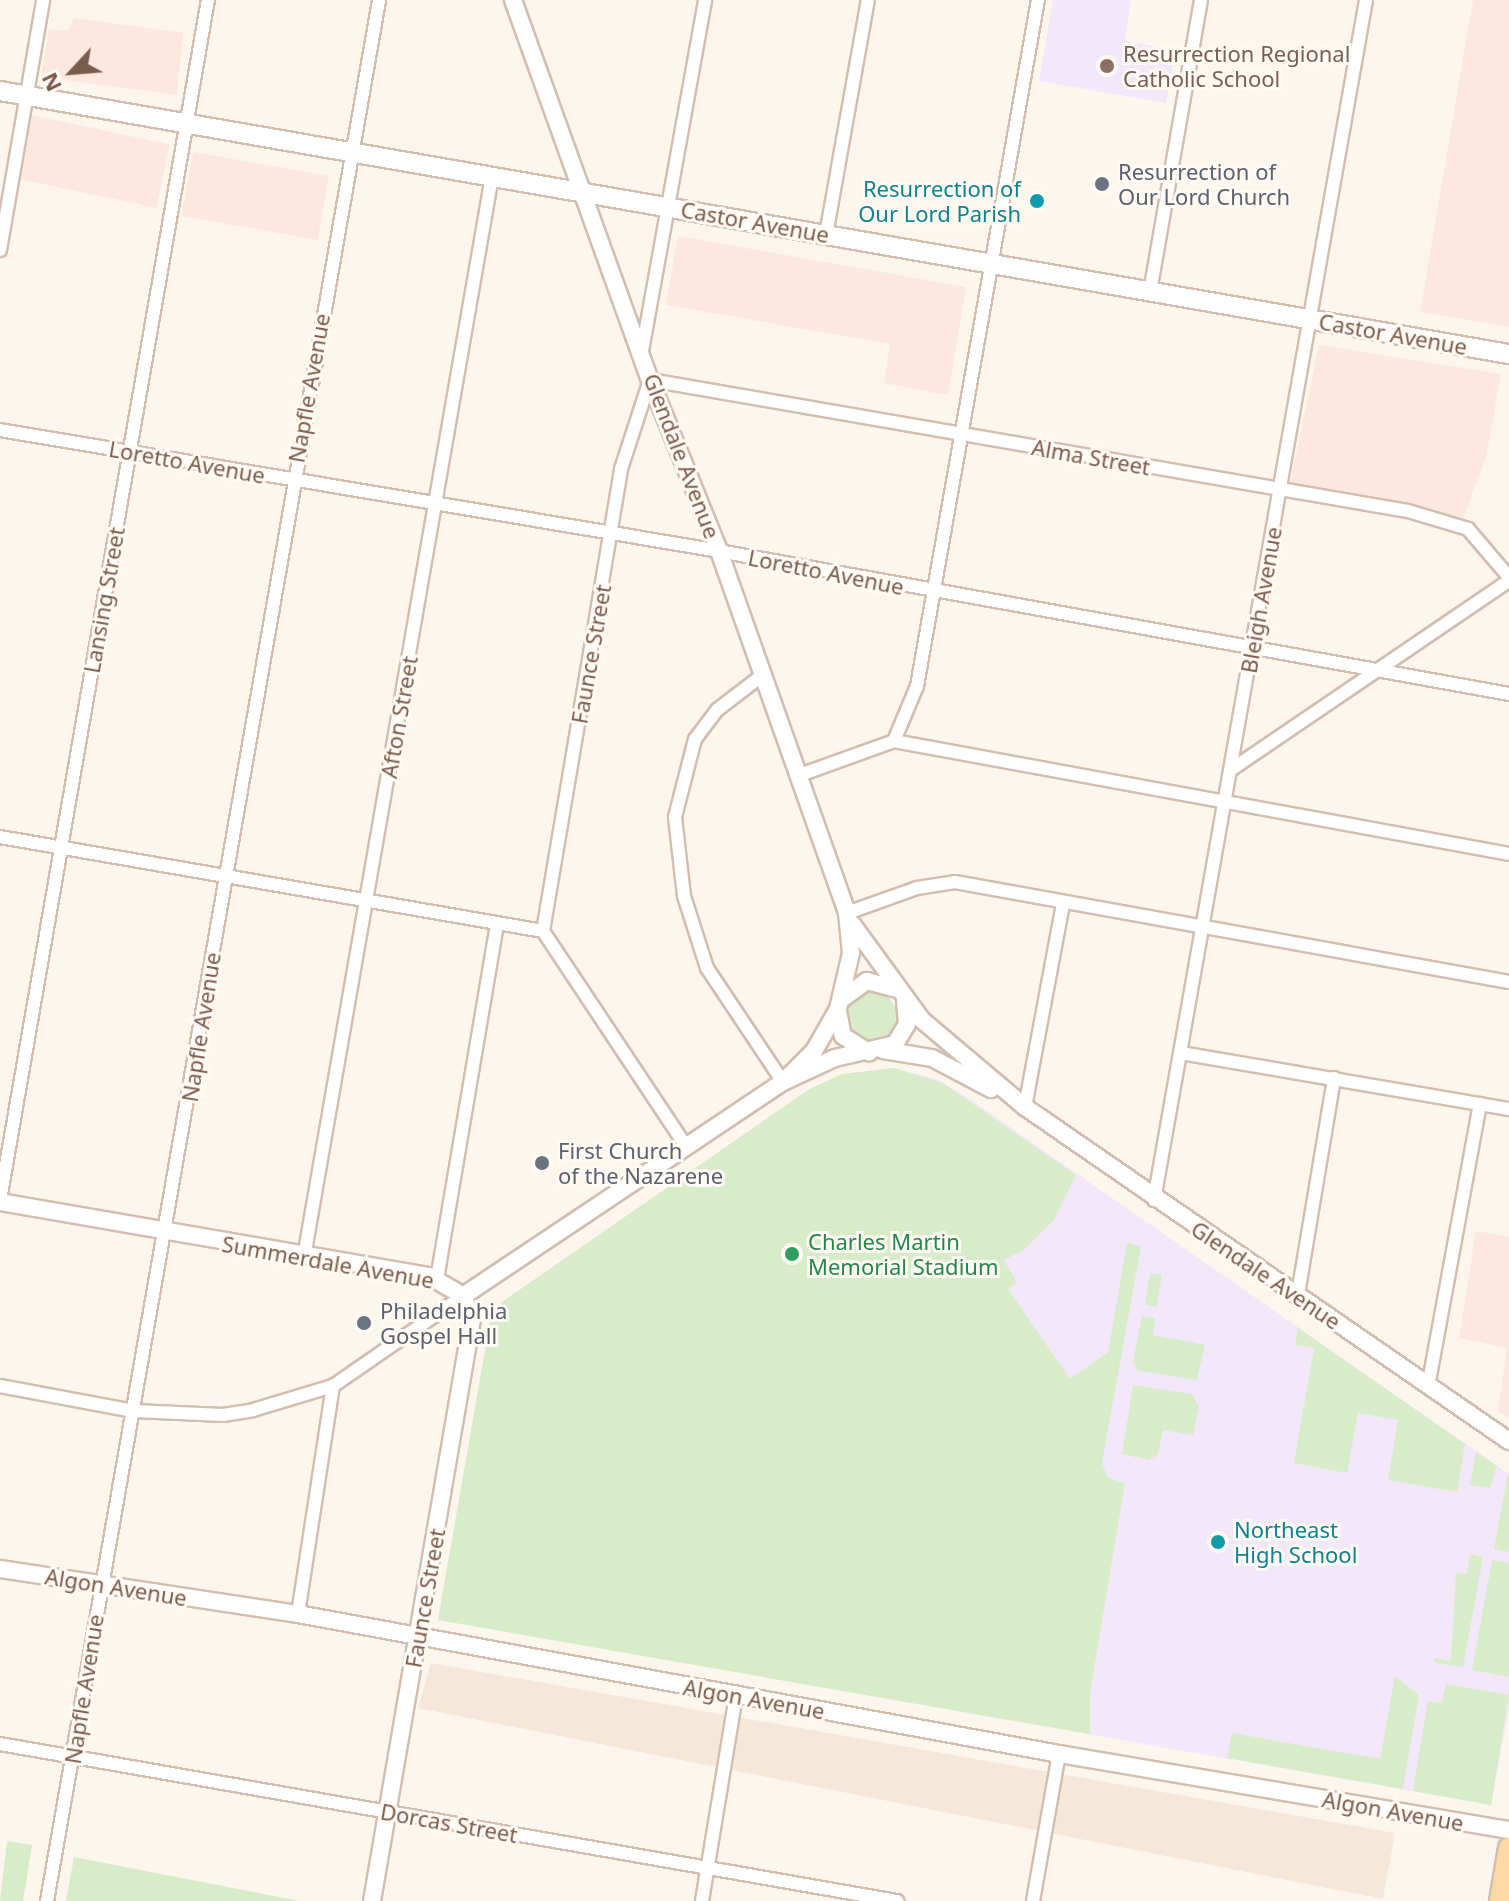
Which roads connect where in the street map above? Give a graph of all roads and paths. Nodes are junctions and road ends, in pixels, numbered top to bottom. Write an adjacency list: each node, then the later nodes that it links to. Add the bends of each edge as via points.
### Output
1 (43, 0): 11 (street)
2 (208, 0): 12 (street, Lansing Street)
3 (379, 0): 13 (street, Napfle Avenue)
4 (513, 0): 15 (street, Glendale Avenue)
5 (705, 0): 16 (street)
6 (868, 0): 17 (street)
7 (1038, 0): 19 (street)
8 (1201, 0): 20 (street)
9 (1366, 0): 21 (street, Bleigh Avenue)
10 (0, 91): 11 (main road, Castor Avenue)
11 (24, 95): 12 (main road, Castor Avenue); 18 (street)
12 (185, 123): 13 (main road, Castor Avenue); 27 (street, Lansing Street)
13 (352, 153): 14 (main road, Castor Avenue); 28 (street, Napfle Avenue)
14 (492, 177): 15 (main road, Castor Avenue); 30 (street, Afton Street)
15 (583, 192): 16 (main road, Castor Avenue); 22 (street, Glendale Avenue)
16 (667, 207): 17 (main road, Castor Avenue); 22 (street)
17 (826, 235): 19 (main road, Castor Avenue)
18 (0, 250)
19 (990, 264): 20 (main road, Castor Avenue); 26 (street)
20 (1150, 292): 21 (main road, Castor Avenue)
21 (1310, 320): 23 (main road, Castor Avenue); 29 (street, Bleigh Avenue)
22 (642, 351): 24 (street, Glendale Avenue)
23 (1509, 354)
24 (650, 380): 26 (street, Alma Street); 31 (street, Faunce Street, via 621,469); 32 (street, Glendale Avenue)
25 (0, 430): 27 (street, Loretto Avenue)
26 (959, 435): 29 (street, Alma Street); 34 (street)
27 (131, 451): 28 (street, Loretto Avenue); 44 (street, Lansing Street)
28 (293, 481): 30 (street, Loretto Avenue); 46 (street, Napfle Avenue)
29 (1280, 490): 33 (street, Alma Street, via 1454,523 1484,543); 35 (street, Bleigh Avenue)
30 (436, 506): 31 (street, Loretto Avenue); 47 (street, Afton Street)
31 (611, 537): 32 (street, Loretto Avenue); 52 (street, Faunce Street)
32 (719, 551): 34 (street, Loretto Avenue); 37 (street, Glendale Avenue)
33 (1509, 579): 36 (street)
34 (931, 593): 35 (street, Loretto Avenue); 39 (street, via 917,686)
35 (1253, 650): 36 (street, Loretto Avenue); 40 (street, Bleigh Avenue)
36 (1375, 671): 38 (street, Loretto Avenue); 40 (street)
37 (760, 677): 41 (street, Glendale Avenue); 59 (street, via 717,710 695,739 675,817 692,931 728,1006)
38 (1509, 694)
39 (894, 741): 41 (street); 42 (street)
40 (1232, 769): 42 (street, Bleigh Avenue)
41 (797, 776): 49 (street, Glendale Avenue)
42 (1227, 804): 45 (street); 51 (street, Bleigh Avenue)
43 (0, 837): 44 (street)
44 (59, 846): 46 (street); 65 (street, Lansing Street)
45 (1509, 854)
46 (226, 878): 47 (street); 66 (street, Napfle Avenue)
47 (367, 901): 50 (street); 67 (street, Afton Street)
48 (1063, 903): 49 (street, via 937,882); 51 (street); 61 (street)
49 (847, 913): 54 (street, Glendale Avenue); 55 (street, Glendale Avenue, via 851,953)
50 (497, 926): 52 (street); 68 (street)
51 (1203, 928): 53 (street); 57 (street, Bleigh Avenue)
52 (543, 931): 63 (street)
53 (1509, 982)
54 (901, 996): 55 (street, via 867,981); 56 (street, via 906,1030); 61 (street, Glendale Avenue, via 943,1040)
55 (839, 1004): 56 (street, Glendale Avenue, via 847,1041); 59 (street, Summerdale Avenue, via 814,1051)
56 (881, 1051): 59 (street, Summerdale Avenue, via 835,1058); 61 (street, Glendale Avenue, via 932,1058)
57 (1181, 1053): 58 (street); 64 (street, Bleigh Avenue)
58 (1334, 1078): 60 (street); 69 (street)
59 (783, 1082): 63 (street, Summerdale Avenue)
60 (1480, 1104): 62 (street); 73 (street)
61 (1025, 1107): 64 (street, Glendale Avenue)
62 (1509, 1109)
63 (686, 1146): 70 (street, Summerdale Avenue)
64 (1154, 1200): 69 (street, Glendale Avenue)
65 (0, 1201): 66 (street, Summerdale Avenue)
66 (167, 1233): 67 (street, Summerdale Avenue); 74 (street, Napfle Avenue)
67 (304, 1257): 68 (street, Summerdale Avenue)
68 (437, 1279): 70 (street, Summerdale Avenue)
69 (1298, 1294): 73 (street, Glendale Avenue)
70 (463, 1296): 72 (street); 79 (street, Faunce Street, via 472,1319)
71 (0, 1386): 74 (street)
72 (333, 1386): 74 (street, via 223,1415); 78 (street)
73 (1428, 1387): 75 (street, Glendale Avenue)
74 (134, 1411): 77 (street, Napfle Avenue)
75 (1509, 1441)
76 (0, 1569): 77 (street, Algon Avenue)
77 (101, 1585): 78 (street, Algon Avenue); 83 (street, Napfle Avenue)
78 (298, 1614): 79 (street, Algon Avenue)
79 (419, 1638): 80 (street, Algon Avenue); 84 (street, Faunce Street)
80 (736, 1696): 82 (street, Algon Avenue); 87 (street)
81 (0, 1744): 83 (street, Dorcas Street)
82 (1059, 1754): 85 (street, Algon Avenue); 92 (street)
83 (73, 1757): 84 (street, Dorcas Street); 88 (street, Napfle Avenue)
84 (386, 1812): 87 (street, Dorcas Street); 89 (street, Faunce Street)
85 (1509, 1830)
86 (1509, 1848): 93 (main road)
87 (708, 1869): 90 (street); 91 (street, Dorcas Street)
88 (47, 1901)
89 (372, 1901)
90 (702, 1901)
91 (897, 1901)
92 (1033, 1901)
93 (1500, 1901)

